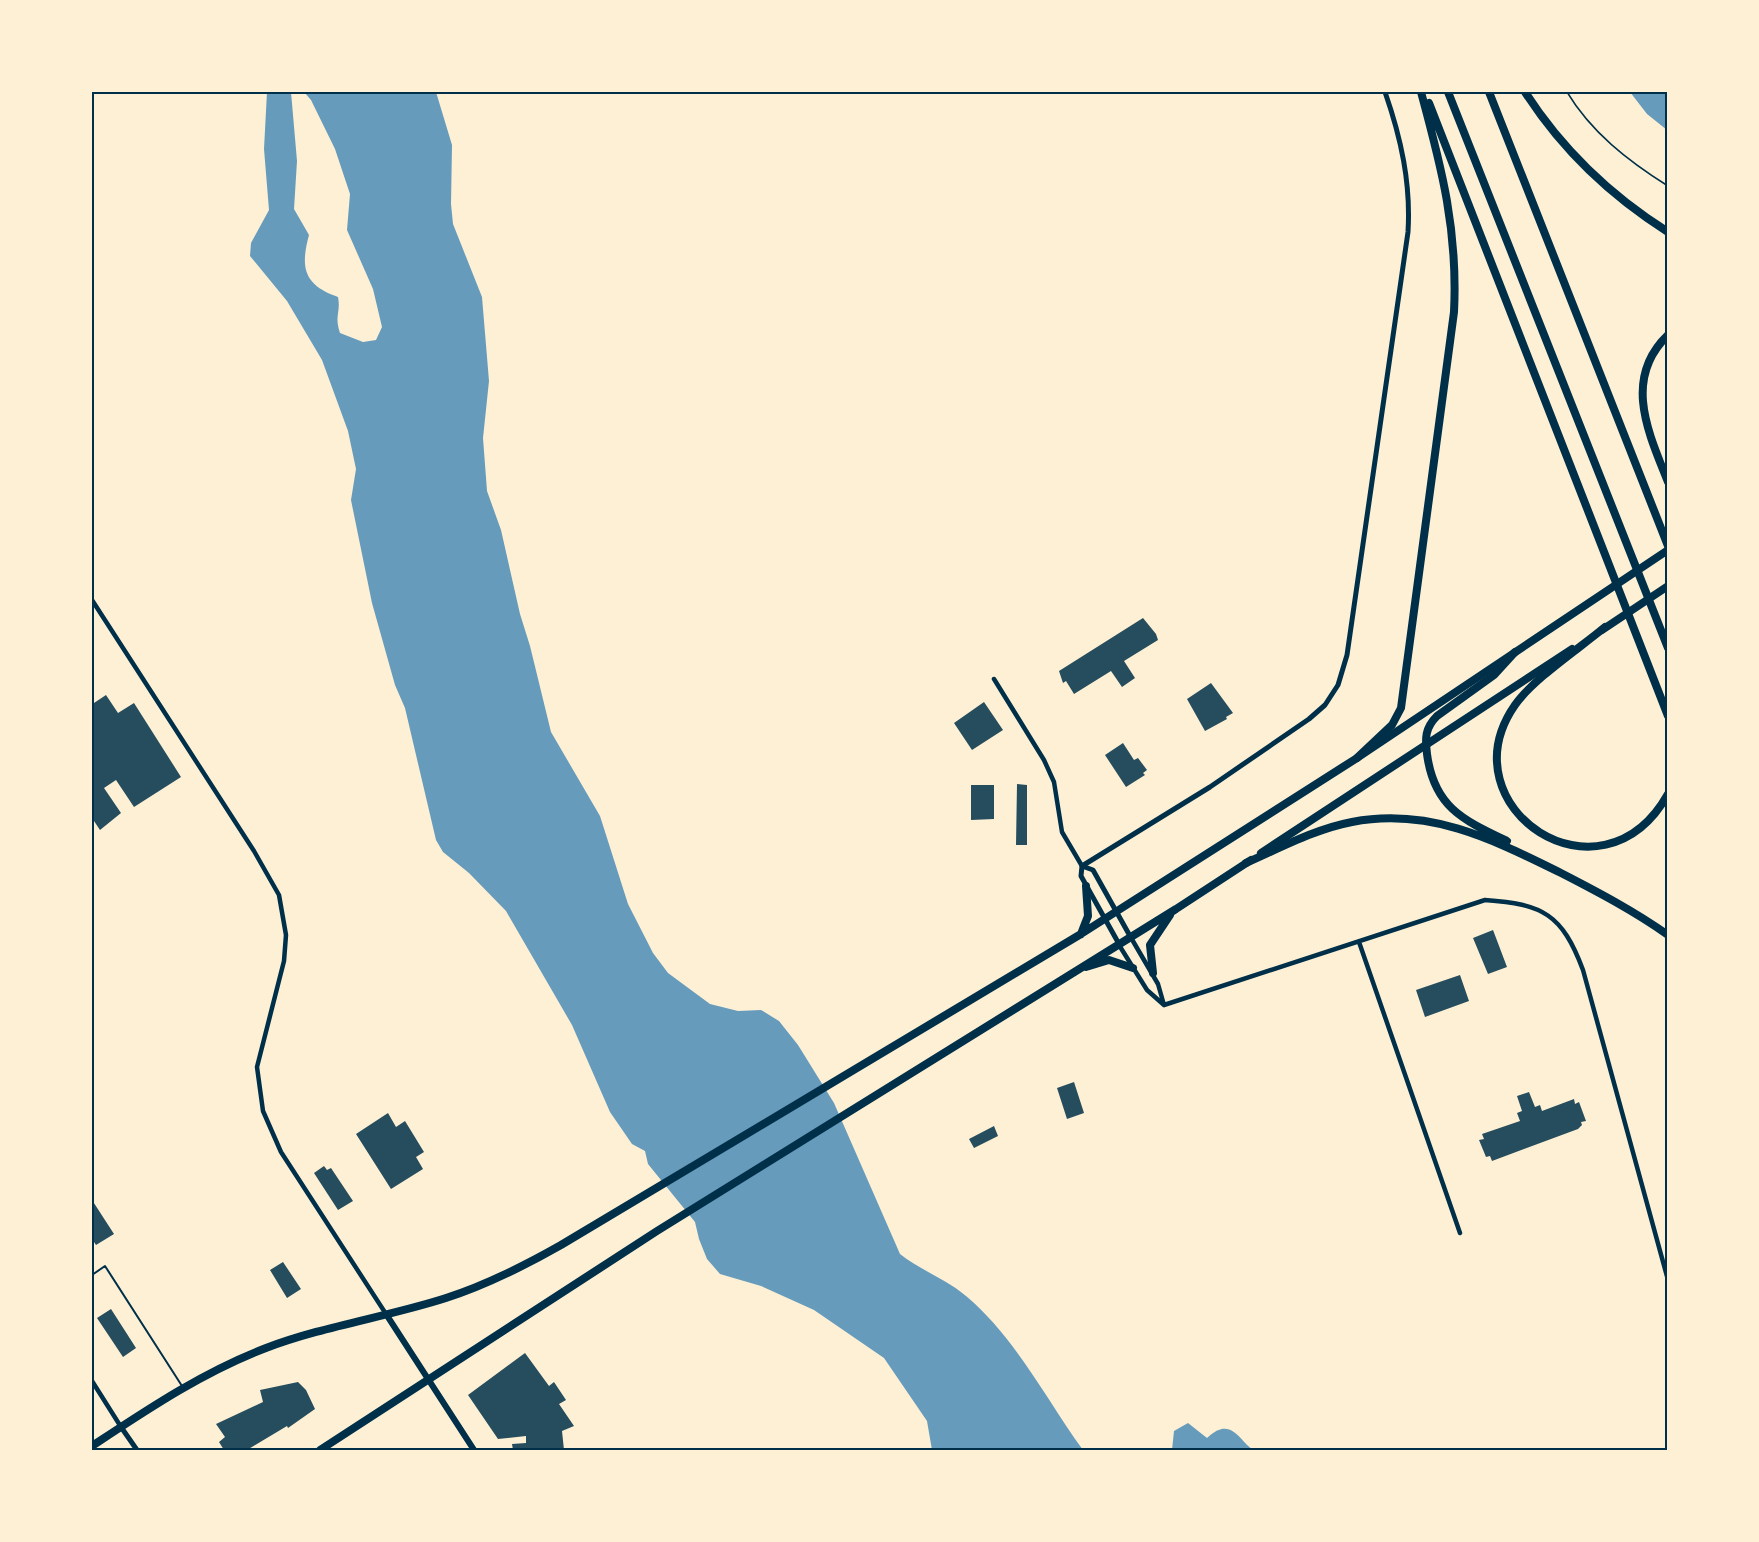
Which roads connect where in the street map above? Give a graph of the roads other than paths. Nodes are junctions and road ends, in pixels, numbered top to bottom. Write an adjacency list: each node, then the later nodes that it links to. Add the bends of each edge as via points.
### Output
1 (1385, 92): 21 (street, via 1405,158 1410,210 1347,655 1338,685 1325,705 1283,739)
2 (1423, 92): 16 (highway); 18 (highway, via 1447,193 1456,267 1454,312 1401,708 1392,725)
3 (1448, 92): 13 (highway)
4 (1489, 92): 9 (highway)
5 (1525, 92): 6 (highway, via 1588,169)
6 (1668, 232)
7 (1668, 335): 8 (highway, via 1646,372 1642,405)
8 (1668, 482)
9 (1668, 548): 14 (highway)
10 (1668, 586): 12 (highway)
11 (92, 600): 39 (street, via 279,895 286,950 257,1067 263,1111 281,1152)
12 (1605, 627): 17 (highway); 19 (highway, via 1532,685 1516,704 1506,719 1498,752 1499,777 1518,814 1545,837 1571,846 1615,842 1641,829)
13 (1668, 648)
14 (1515, 652): 17 (highway, via 1494,675 1430,723); 18 (highway)
15 (994, 679): 21 (street, via 1044,760 1054,782 1062,832)
16 (1668, 716)
17 (1426, 745): 20 (highway); 22 (highway, via 1432,781 1451,809)
18 (1357, 758): 25 (highway)
19 (1668, 794)
20 (1246, 863): 22 (highway, via 1341,825 1414,819 1480,834); 24 (highway)
21 (1082, 866): 23 (street); 25 (street, via 1093,870)
22 (1584, 885): 28 (highway)
23 (1086, 886): 26 (street); 27 (highway, via 1088,916)
24 (1176, 909): 29 (highway); 34 (highway, via 1160,926 1150,945)
25 (1118, 911): 26 (highway); 29 (street)
26 (1106, 918): 27 (highway); 31 (street)
27 (1081, 934): 39 (highway, via 512,1272 445,1298)
28 (1668, 935)
29 (1130, 936): 31 (highway); 34 (street)
30 (1359, 942): 35 (street); 36 (street); 38 (street, via 1485,900 1522,903 1560,925 1575,947 1583,970)
31 (1119, 944): 32 (street); 33 (highway)
32 (1133, 969): 33 (highway, via 1109,960); 35 (street, via 1147,990)
33 (1074, 971): 41 (highway, via 657,1231)
34 (1153, 973): 35 (street)
35 (1164, 1005)
36 (1460, 1233)
37 (92, 1275): 42 (lane, via 105,1266)
38 (1668, 1280)
39 (386, 1314): 41 (main road); 42 (highway, via 267,1348)
40 (92, 1380): 43 (street)
41 (428, 1380): 45 (highway); 48 (main road)
42 (182, 1388): 43 (highway)
43 (121, 1426): 44 (highway); 46 (street)
44 (92, 1446)
45 (333, 1447): 47 (highway)
46 (137, 1450)
47 (320, 1450)
48 (474, 1450)

